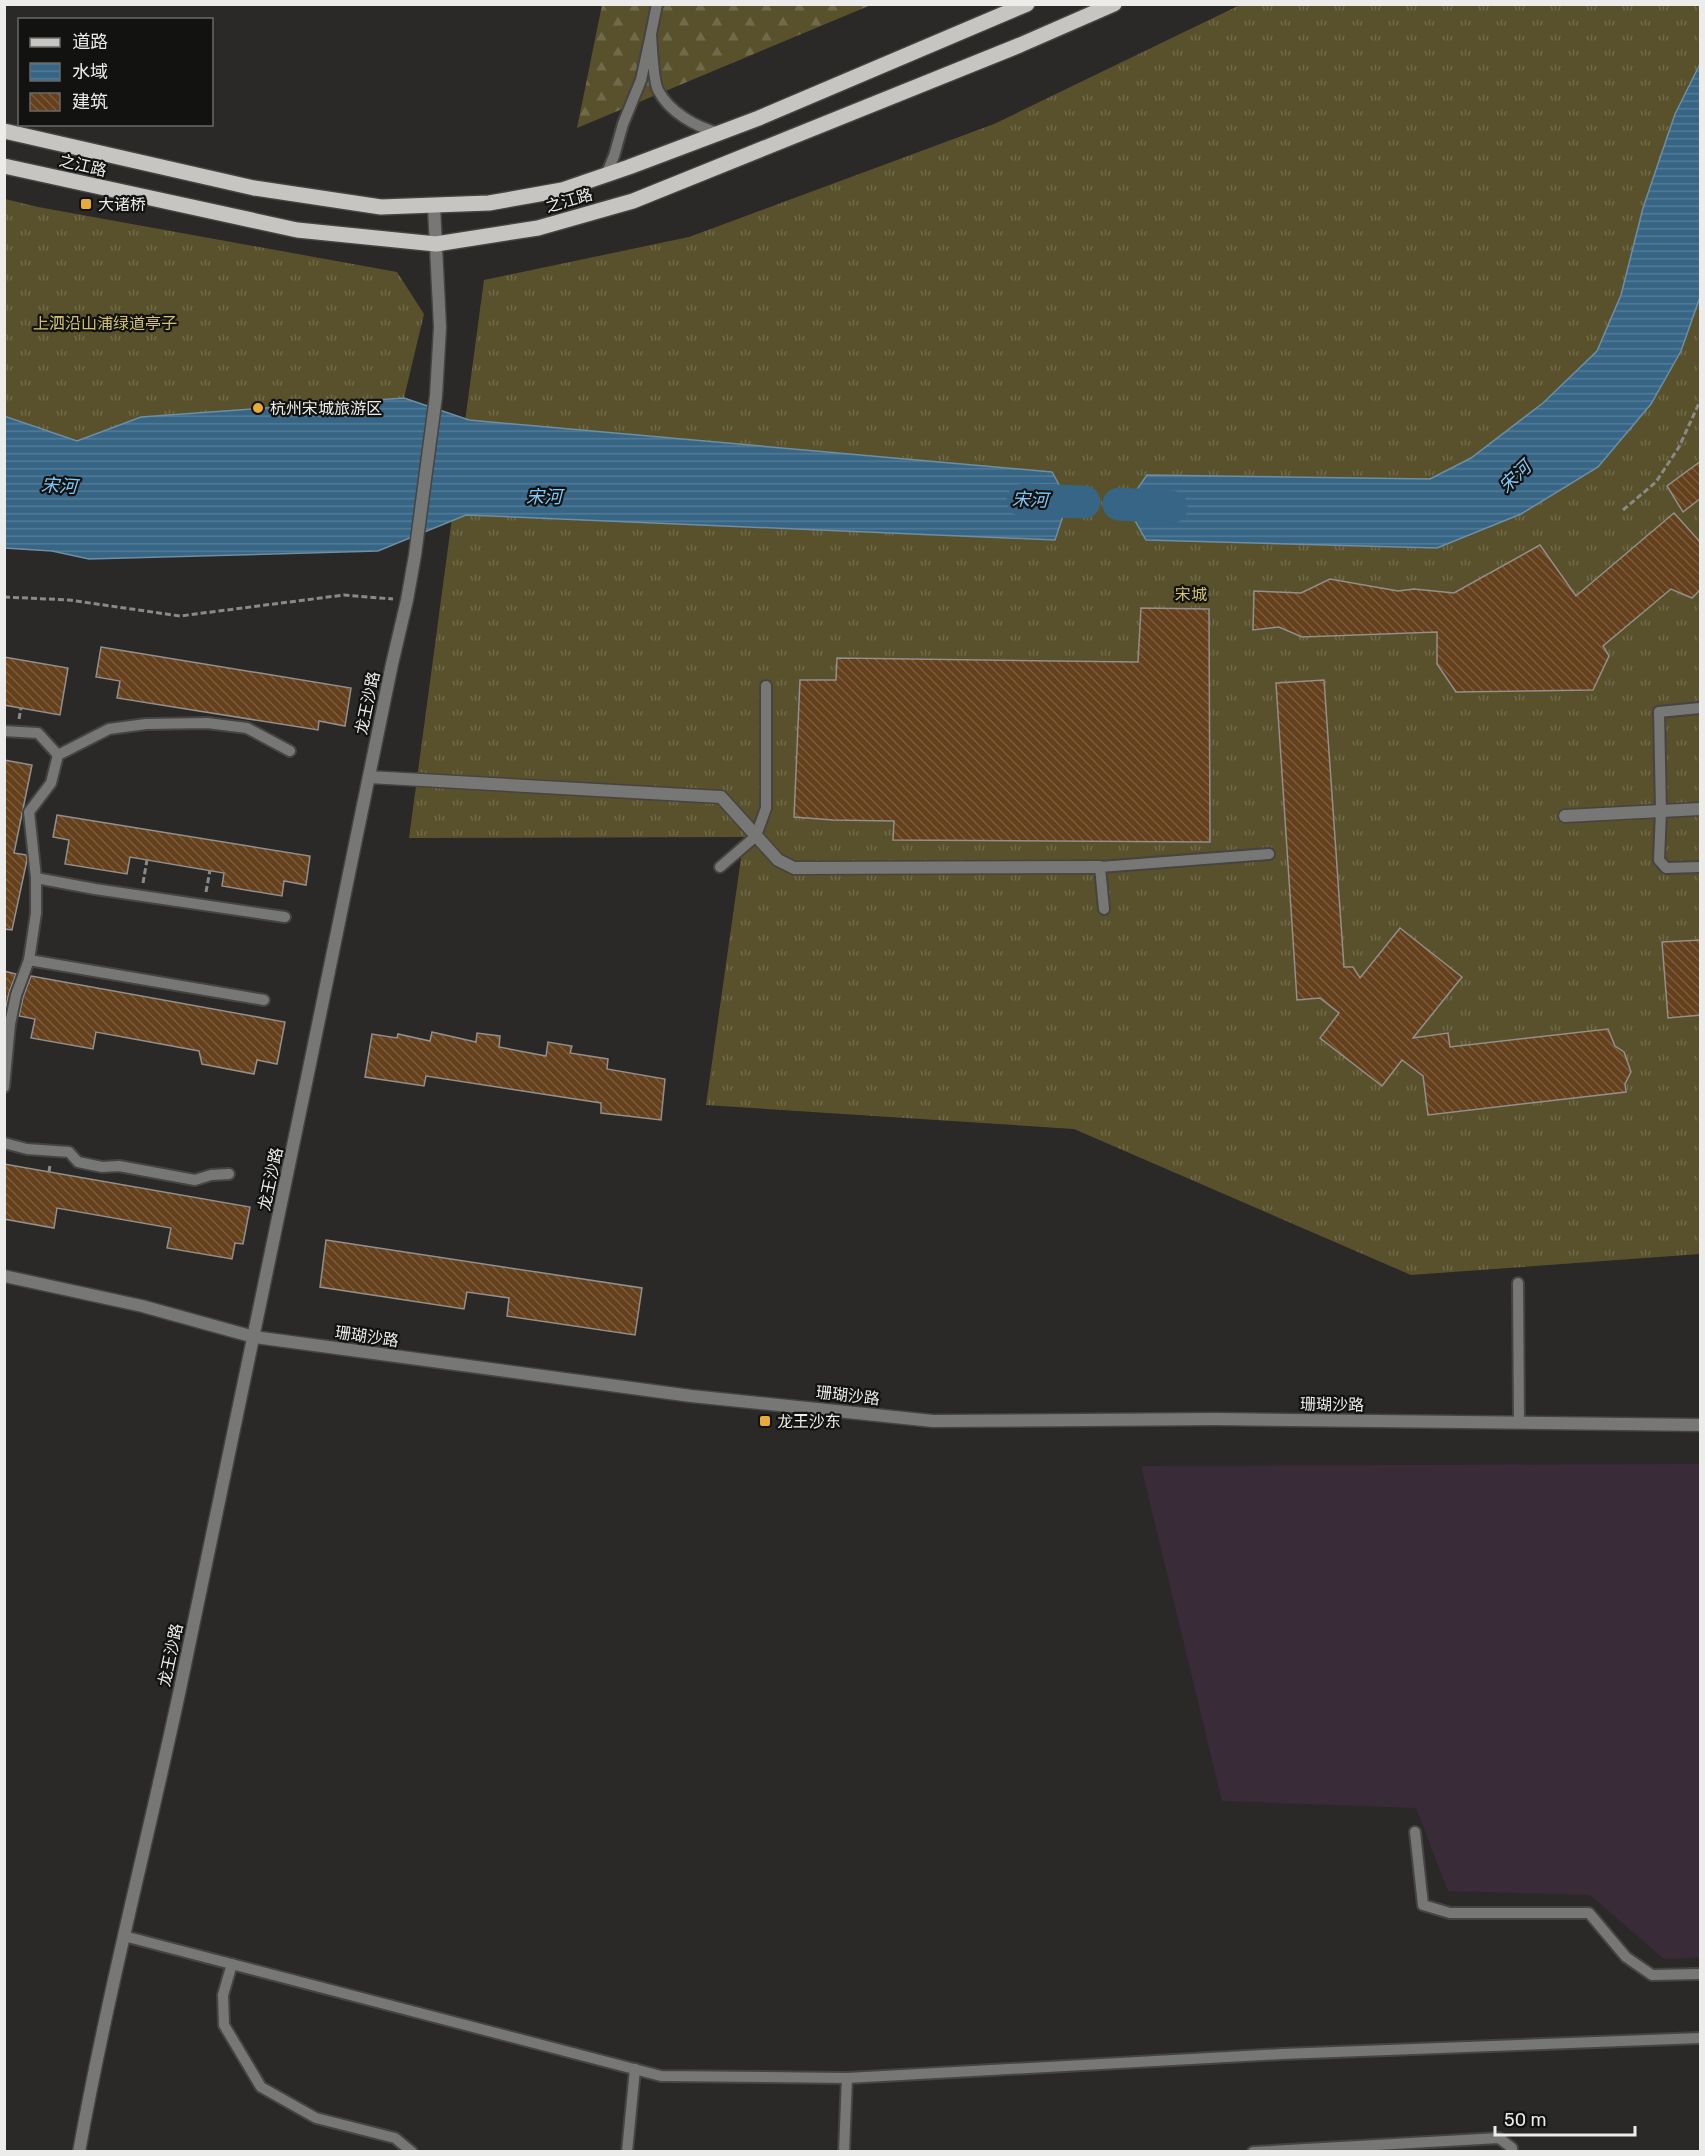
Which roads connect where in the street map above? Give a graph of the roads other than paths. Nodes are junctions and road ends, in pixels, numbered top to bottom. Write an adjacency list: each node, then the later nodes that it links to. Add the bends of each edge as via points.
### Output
1 (657, 4): 4 (lane)
2 (1027, 4): 6 (main road, 之江路)
3 (1114, 4): 10 (main road, 之江路, via 633,201 538,228)
4 (651, 34): 6 (lane, via 658,90 677,113); 8 (lane, via 641,80)
5 (4, 131): 9 (main road, 之江路, via 254,188 381,207)
6 (719, 133): 8 (main road, 之江路)
7 (4, 166): 10 (main road, 之江路, via 297,230)
8 (606, 175): 9 (main road, 之江路, via 562,190 489,203)
9 (434, 207): 10 (street, 龙王沙路)
10 (436, 244): 16 (street, 龙王沙路, via 440,327 436,396 415,555)
11 (766, 686): 20 (lane, via 766,808)
12 (1701, 708): 18 (lane, via 1659,712)
13 (4, 731): 15 (lane, via 38,733)
14 (290, 752): 15 (lane, via 248,728 207,723 109,729)
15 (58, 755): 25 (lane, via 51,783 29,812)
16 (369, 777): 20 (street, via 721,797); 35 (street, 龙王沙路)
17 (1701, 809): 18 (street)
18 (1661, 811): 19 (street); 24 (lane, via 1659,860 1666,868)
19 (1565, 816)
20 (756, 836): 22 (lane); 23 (street, via 778,860 794,868)
21 (1269, 854): 23 (lane)
22 (720, 867)
23 (1100, 867): 26 (lane)
24 (1701, 867)
25 (36, 878): 27 (lane); 28 (lane)
26 (1104, 909)
27 (285, 917)
28 (29, 960): 29 (lane); 30 (lane, via 10,1024)
29 (264, 1000)
30 (4, 1088)
31 (4, 1143): 32 (lane, via 69,1152 78,1162 102,1167 118,1166 195,1180)
32 (229, 1174)
33 (4, 1276): 35 (street, 珊瑚沙路, via 142,1306)
34 (1518, 1284): 36 (lane)
35 (254, 1337): 36 (street, 珊瑚沙路, via 692,1396 933,1420); 39 (street, 龙王沙路, via 159,1791)
36 (1519, 1422): 37 (street, 珊瑚沙路)
37 (1701, 1425)
38 (1415, 1832): 41 (lane, via 1423,1905 1450,1913 1589,1913 1626,1957 1652,1975)
39 (124, 1936): 40 (lane); 45 (street, 龙王沙路)
40 (232, 1964): 43 (lane); 46 (lane, via 223,1995 224,2025 261,2087 316,2118 395,2138)
41 (1701, 1974)
42 (1701, 2038): 44 (lane, via 1282,2054)
43 (635, 2069): 44 (lane, via 661,2076); 47 (lane)
44 (847, 2078): 48 (lane)
45 (79, 2151)
46 (412, 2151)
47 (627, 2151)
48 (844, 2151)
49 (1252, 2151): 50 (lane, via 1499,2138)
50 (1512, 2151)

